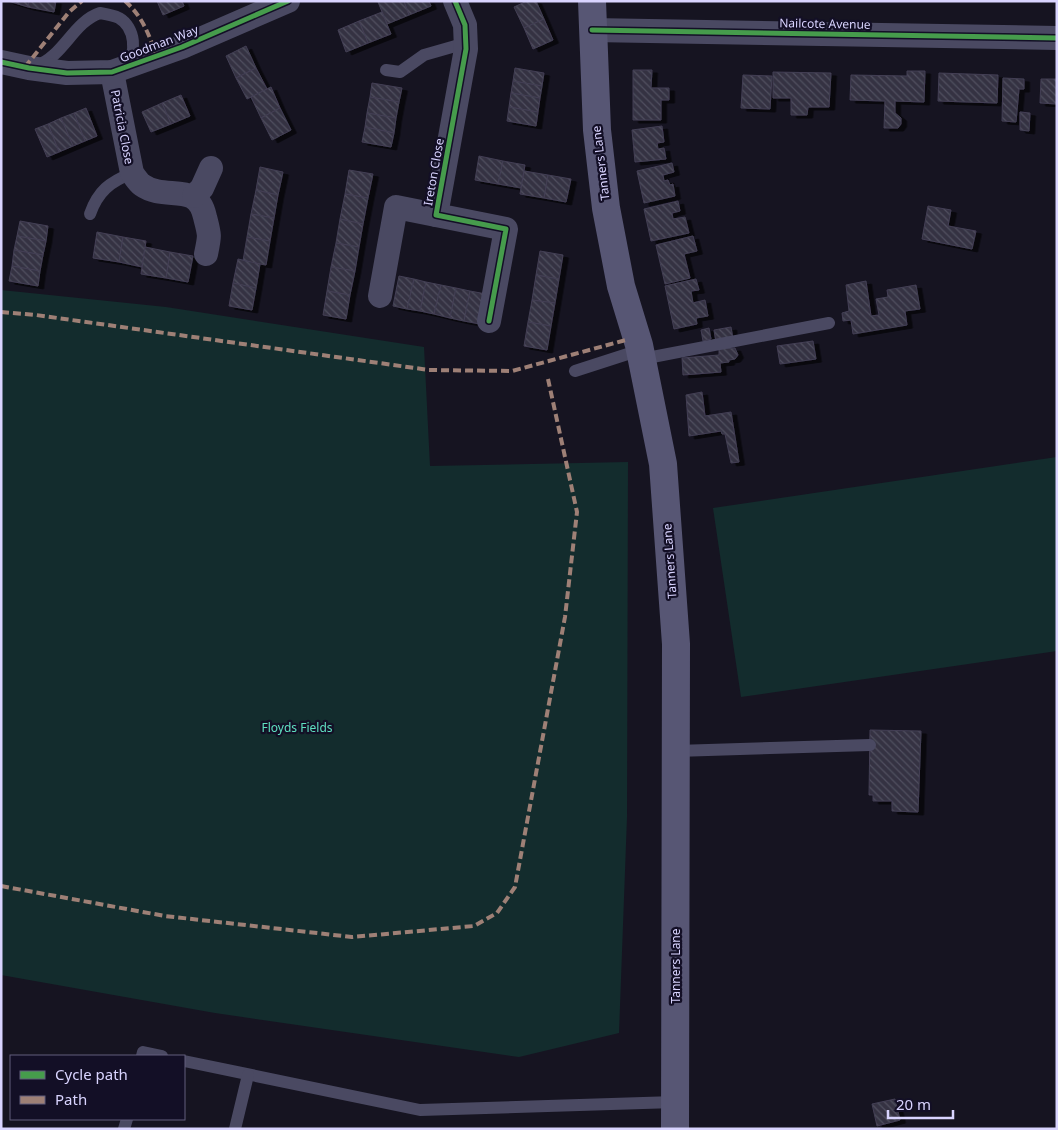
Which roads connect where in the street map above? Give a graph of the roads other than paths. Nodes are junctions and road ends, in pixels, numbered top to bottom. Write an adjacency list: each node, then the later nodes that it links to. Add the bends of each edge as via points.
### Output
1 (288, 1): 4 (street, Goodman Way)
2 (455, 1): 7 (street, Ireton Close, via 465,25)
3 (592, 1): 5 (main road, Tanners Lane)
4 (263, 6): 11 (street, Goodman Way, via 182,47)
5 (592, 30): 6 (street, Nailcote Avenue); 21 (main road, Tanners Lane, via 597,130 606,208 621,286)
6 (1057, 38)
7 (466, 43): 10 (lane, via 424,54 400,72); 16 (street, Ireton Close)
8 (1, 62): 9 (street, Goodman Way)
9 (29, 68): 11 (street, Goodman Way, via 67,73); 11 (lane, via 52,58 86,21 100,13 118,17 130,32 134,50 128,64)
10 (386, 70)
11 (116, 71): 13 (street, Patricia Close)
12 (211, 168): 14 (street, via 202,188)
13 (132, 173): 14 (street, Patricia Close, via 142,185 155,191); 15 (lane, via 106,186)
14 (194, 196): 17 (street, via 200,201 210,232)
15 (90, 214)
16 (436, 215): 18 (street, Ireton Close, via 396,208); 19 (street, Ireton Close, via 506,228)
17 (206, 254)
18 (380, 296)
19 (489, 321)
20 (829, 323): 21 (lane)
21 (641, 355): 22 (lane); 24 (main road, Tanners Lane, via 663,464 676,644)
22 (575, 371)
23 (870, 745): 24 (lane)
24 (676, 751): 29 (main road, Tanners Lane)
25 (142, 1055): 26 (lane, via 143,1052)
26 (157, 1055)
27 (185, 1061): 28 (lane)
28 (248, 1075): 29 (lane, via 420,1110); 30 (lane)
29 (675, 1102): 31 (main road, Tanners Lane)
30 (235, 1129)
31 (675, 1129)

